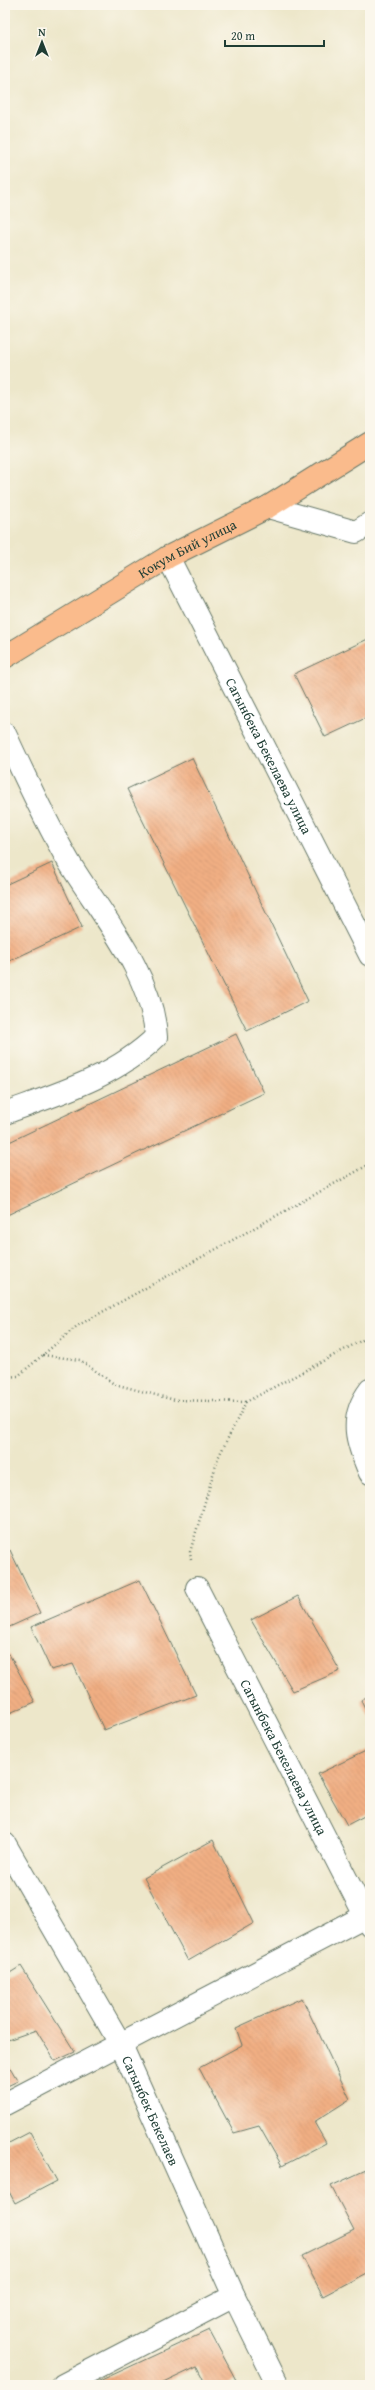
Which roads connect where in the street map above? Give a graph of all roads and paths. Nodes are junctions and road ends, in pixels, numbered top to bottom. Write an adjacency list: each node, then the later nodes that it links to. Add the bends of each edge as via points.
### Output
1 (370, 444): 2 (main road, Кокум Бий улица)
2 (268, 507): 3 (street, via 356,532); 4 (main road, Кокум Бий улица)
3 (370, 523)
4 (168, 557): 5 (main road, Кокум Бий улица); 7 (street, Сагынбека Бекелаева улица)
5 (5, 657)
6 (5, 734): 8 (street, via 68,861 116,936 149,996 155,1019 156,1037 139,1054 84,1084)
7 (370, 954)
8 (5, 1114)
9 (370, 1164): 11 (path, via 77,1326)
10 (370, 1336): 14 (path)
11 (43, 1355): 12 (path, via 18,1376); 14 (path, via 80,1360 114,1384 175,1400)
12 (5, 1377)
13 (370, 1390): 15 (street, via 360,1404 356,1429)
14 (246, 1402): 16 (path, via 218,1458 190,1552)
15 (370, 1473)
16 (197, 1588): 18 (street, Сагынбека Бекелаева улица)
17 (5, 1844): 19 (street, Сагынбек Бекелаев)
18 (368, 1921): 19 (street)
19 (120, 2045): 20 (street); 21 (street, Сагынбек Бекелаев)
20 (5, 2104)
21 (234, 2296): 22 (street); 23 (street, Сагынбек Бекелаев)
22 (63, 2385)
23 (278, 2385)

